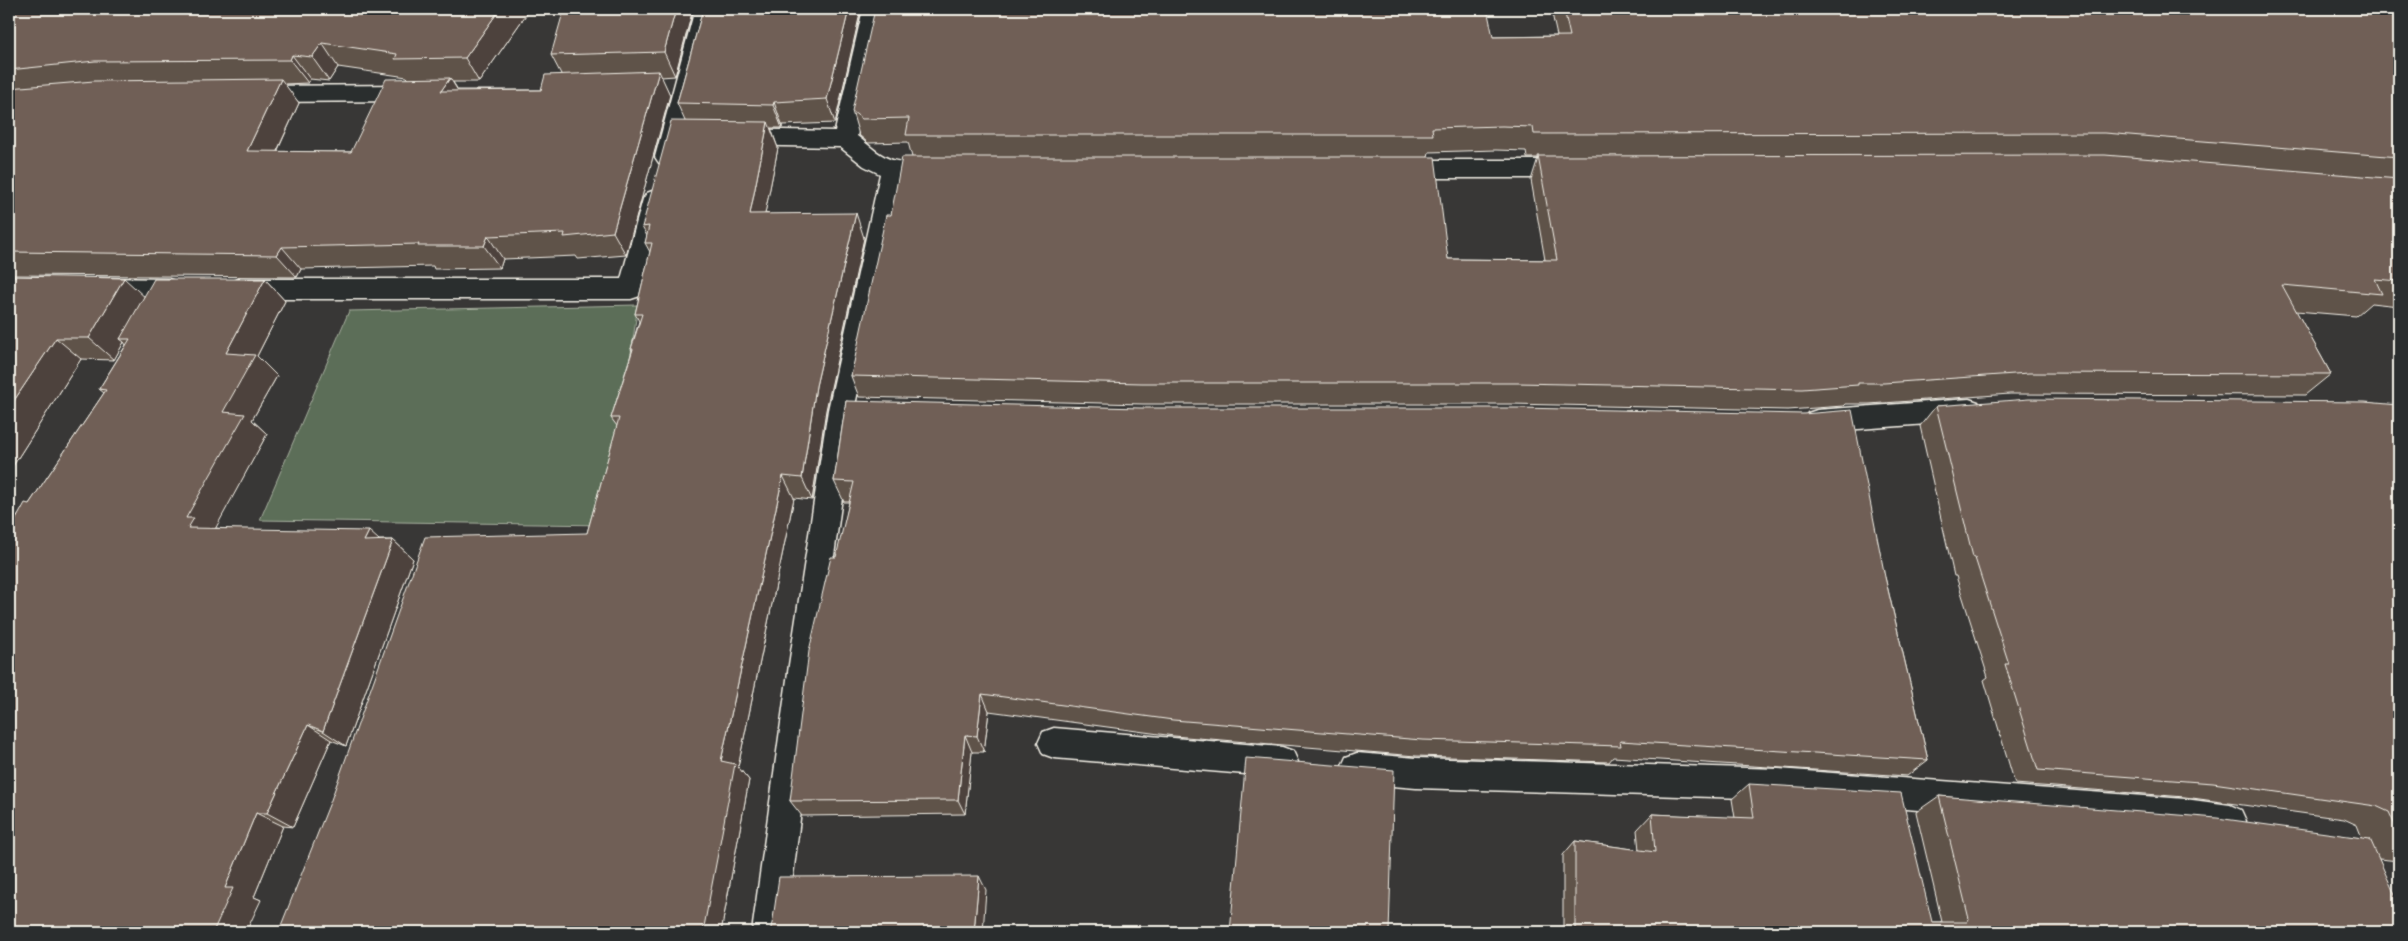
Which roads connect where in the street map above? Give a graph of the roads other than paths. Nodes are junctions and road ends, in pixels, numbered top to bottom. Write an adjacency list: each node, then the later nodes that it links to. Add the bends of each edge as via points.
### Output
1 (706, 9): 5 (street, via 677,85)
2 (874, 9): 6 (street)
3 (440, 92): 4 (street)
4 (234, 94)
5 (691, 137): 6 (street); 12 (street, via 631,289)
6 (845, 139): 9 (street, via 872,160)
7 (1377, 169): 8 (street)
8 (1595, 169)
9 (893, 170): 10 (street); 15 (street)
10 (962, 170)
11 (75, 288): 13 (street, via 179,289)
12 (218, 289)
13 (155, 315)
14 (1991, 408): 17 (street)
15 (841, 410): 16 (street); 20 (street)
16 (870, 411)
17 (1788, 423)
18 (1054, 743): 19 (street, via 1416,773 1778,784 1897,806 2185,815)
19 (2260, 825)
20 (769, 932)

